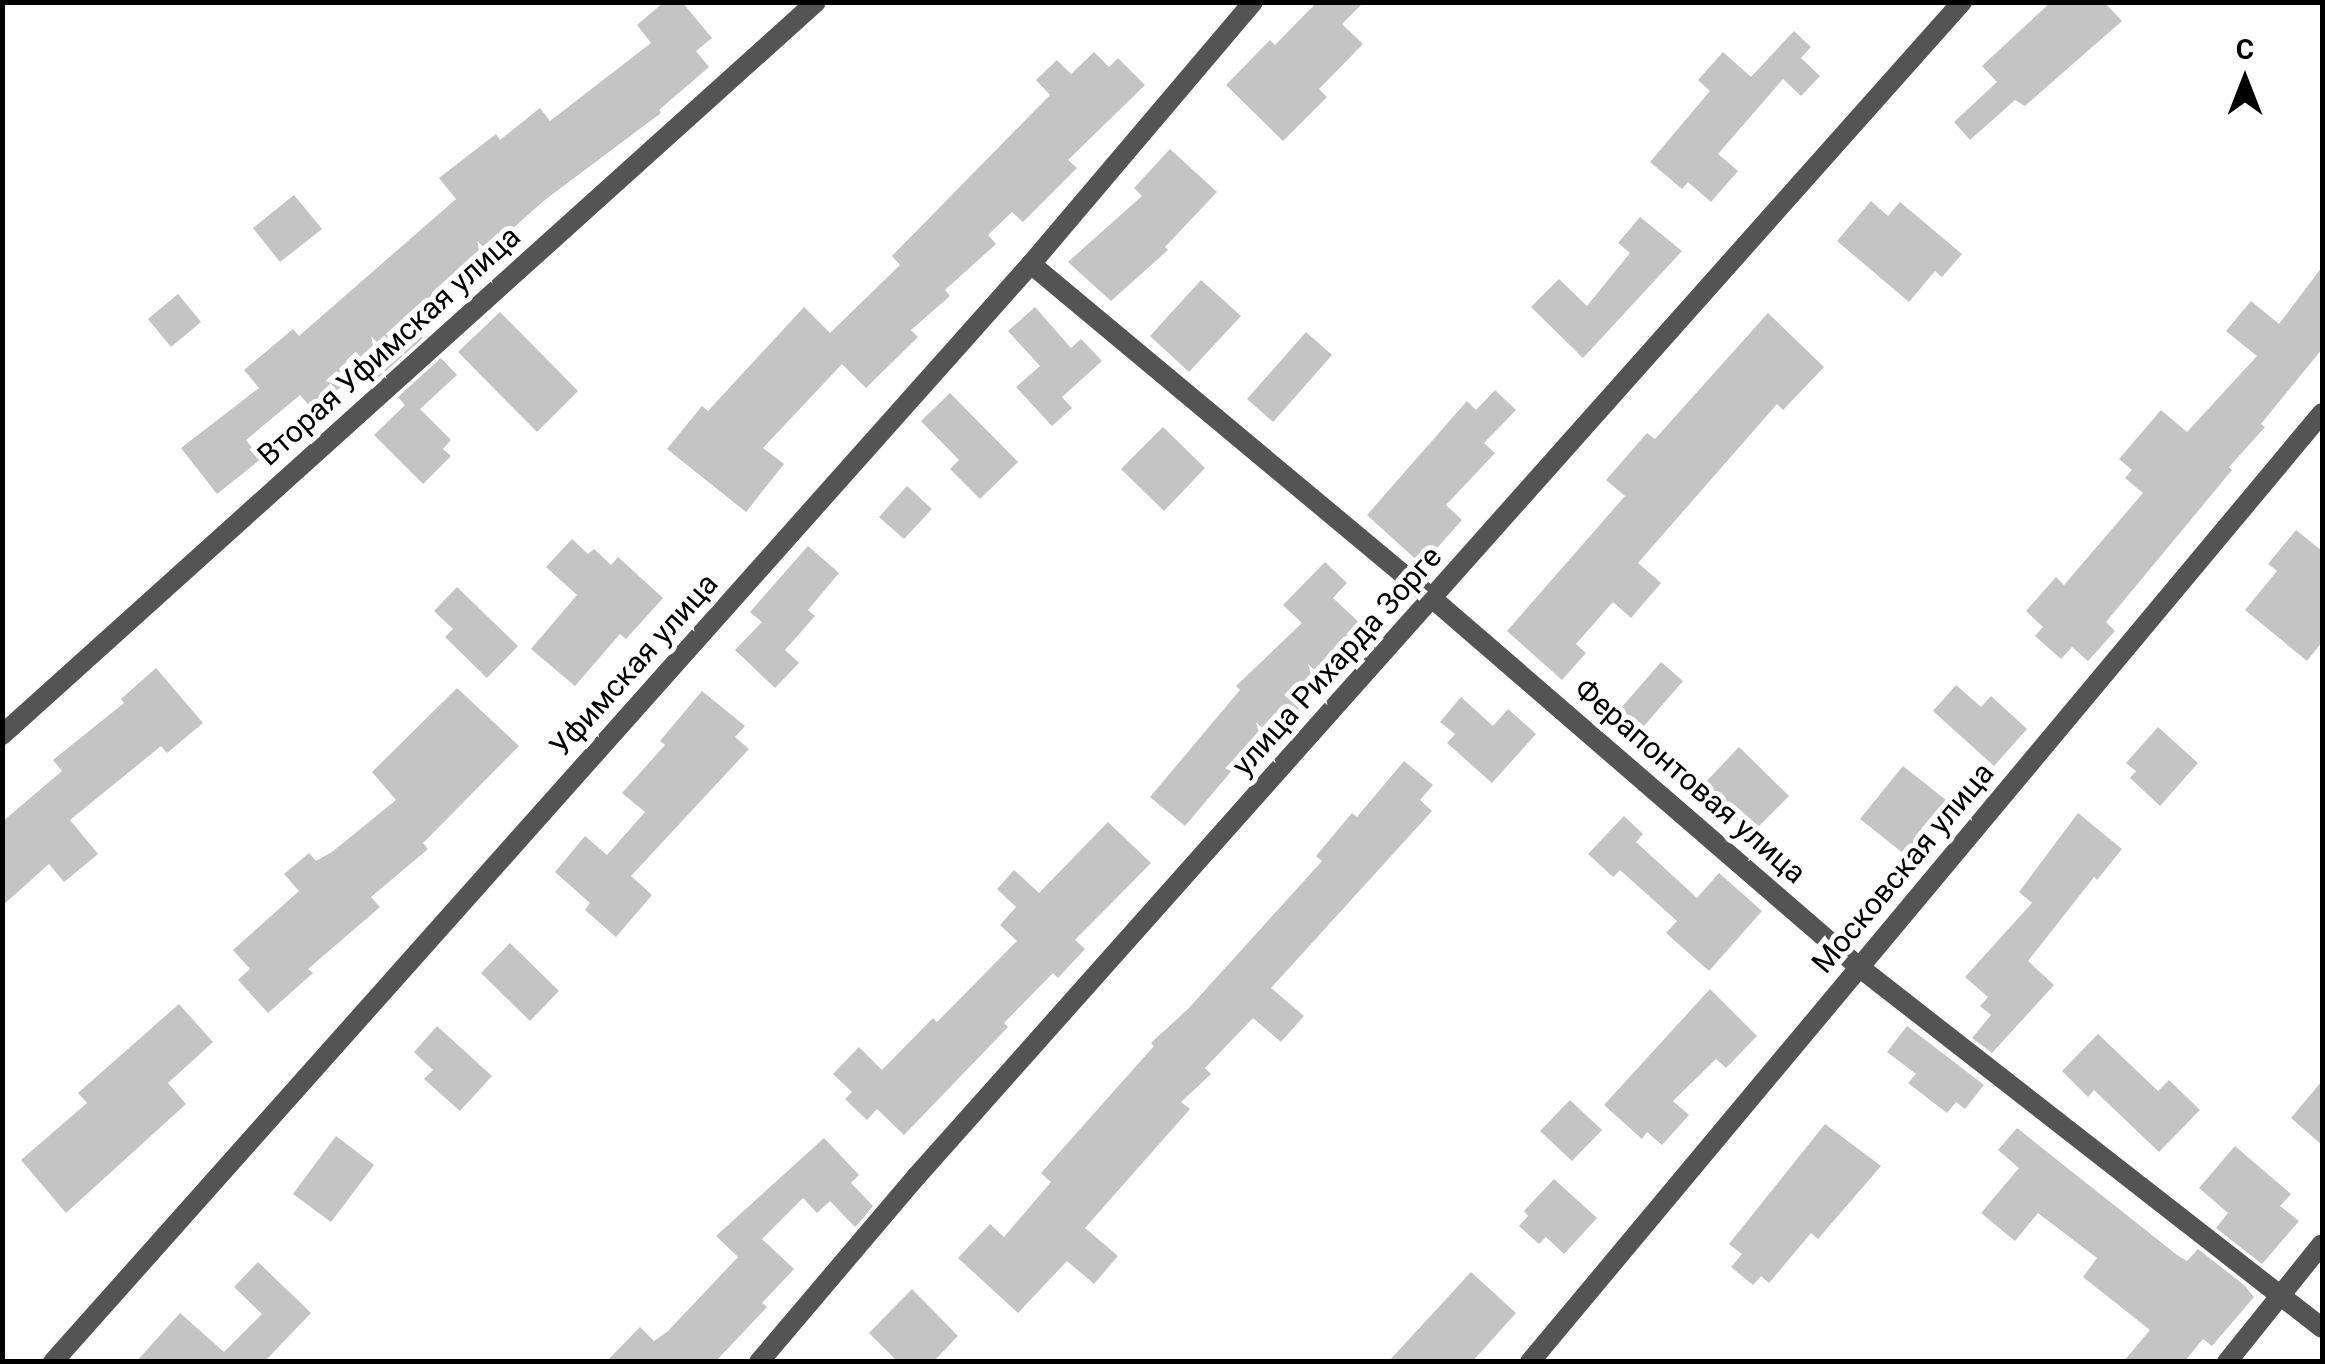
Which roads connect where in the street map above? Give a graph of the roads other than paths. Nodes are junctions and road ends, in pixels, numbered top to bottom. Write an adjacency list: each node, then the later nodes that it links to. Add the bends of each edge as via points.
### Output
1 (816, 2): 7 (street, Вторая Уфимская улица)
2 (1253, 2): 4 (street, Уфимская улица)
3 (1962, 2): 6 (street, улица Рихарда Зорге)
4 (1031, 264): 6 (street, Ферапонтовая улица); 12 (street, Уфимская улица)
5 (2322, 413): 8 (street, Московская улица)
6 (1433, 600): 8 (street, Ферапонтовая улица); 13 (street, улица Рихарда Зорге)
7 (2, 735)
8 (1860, 968): 10 (street, Ферапонтовая улица); 14 (street, Московская улица)
9 (2322, 1244): 10 (street)
10 (2281, 1296): 11 (street, Ферапонтовая улица); 15 (street)
11 (2322, 1328)
12 (53, 1362)
13 (759, 1362)
14 (1530, 1362)
15 (2227, 1362)

